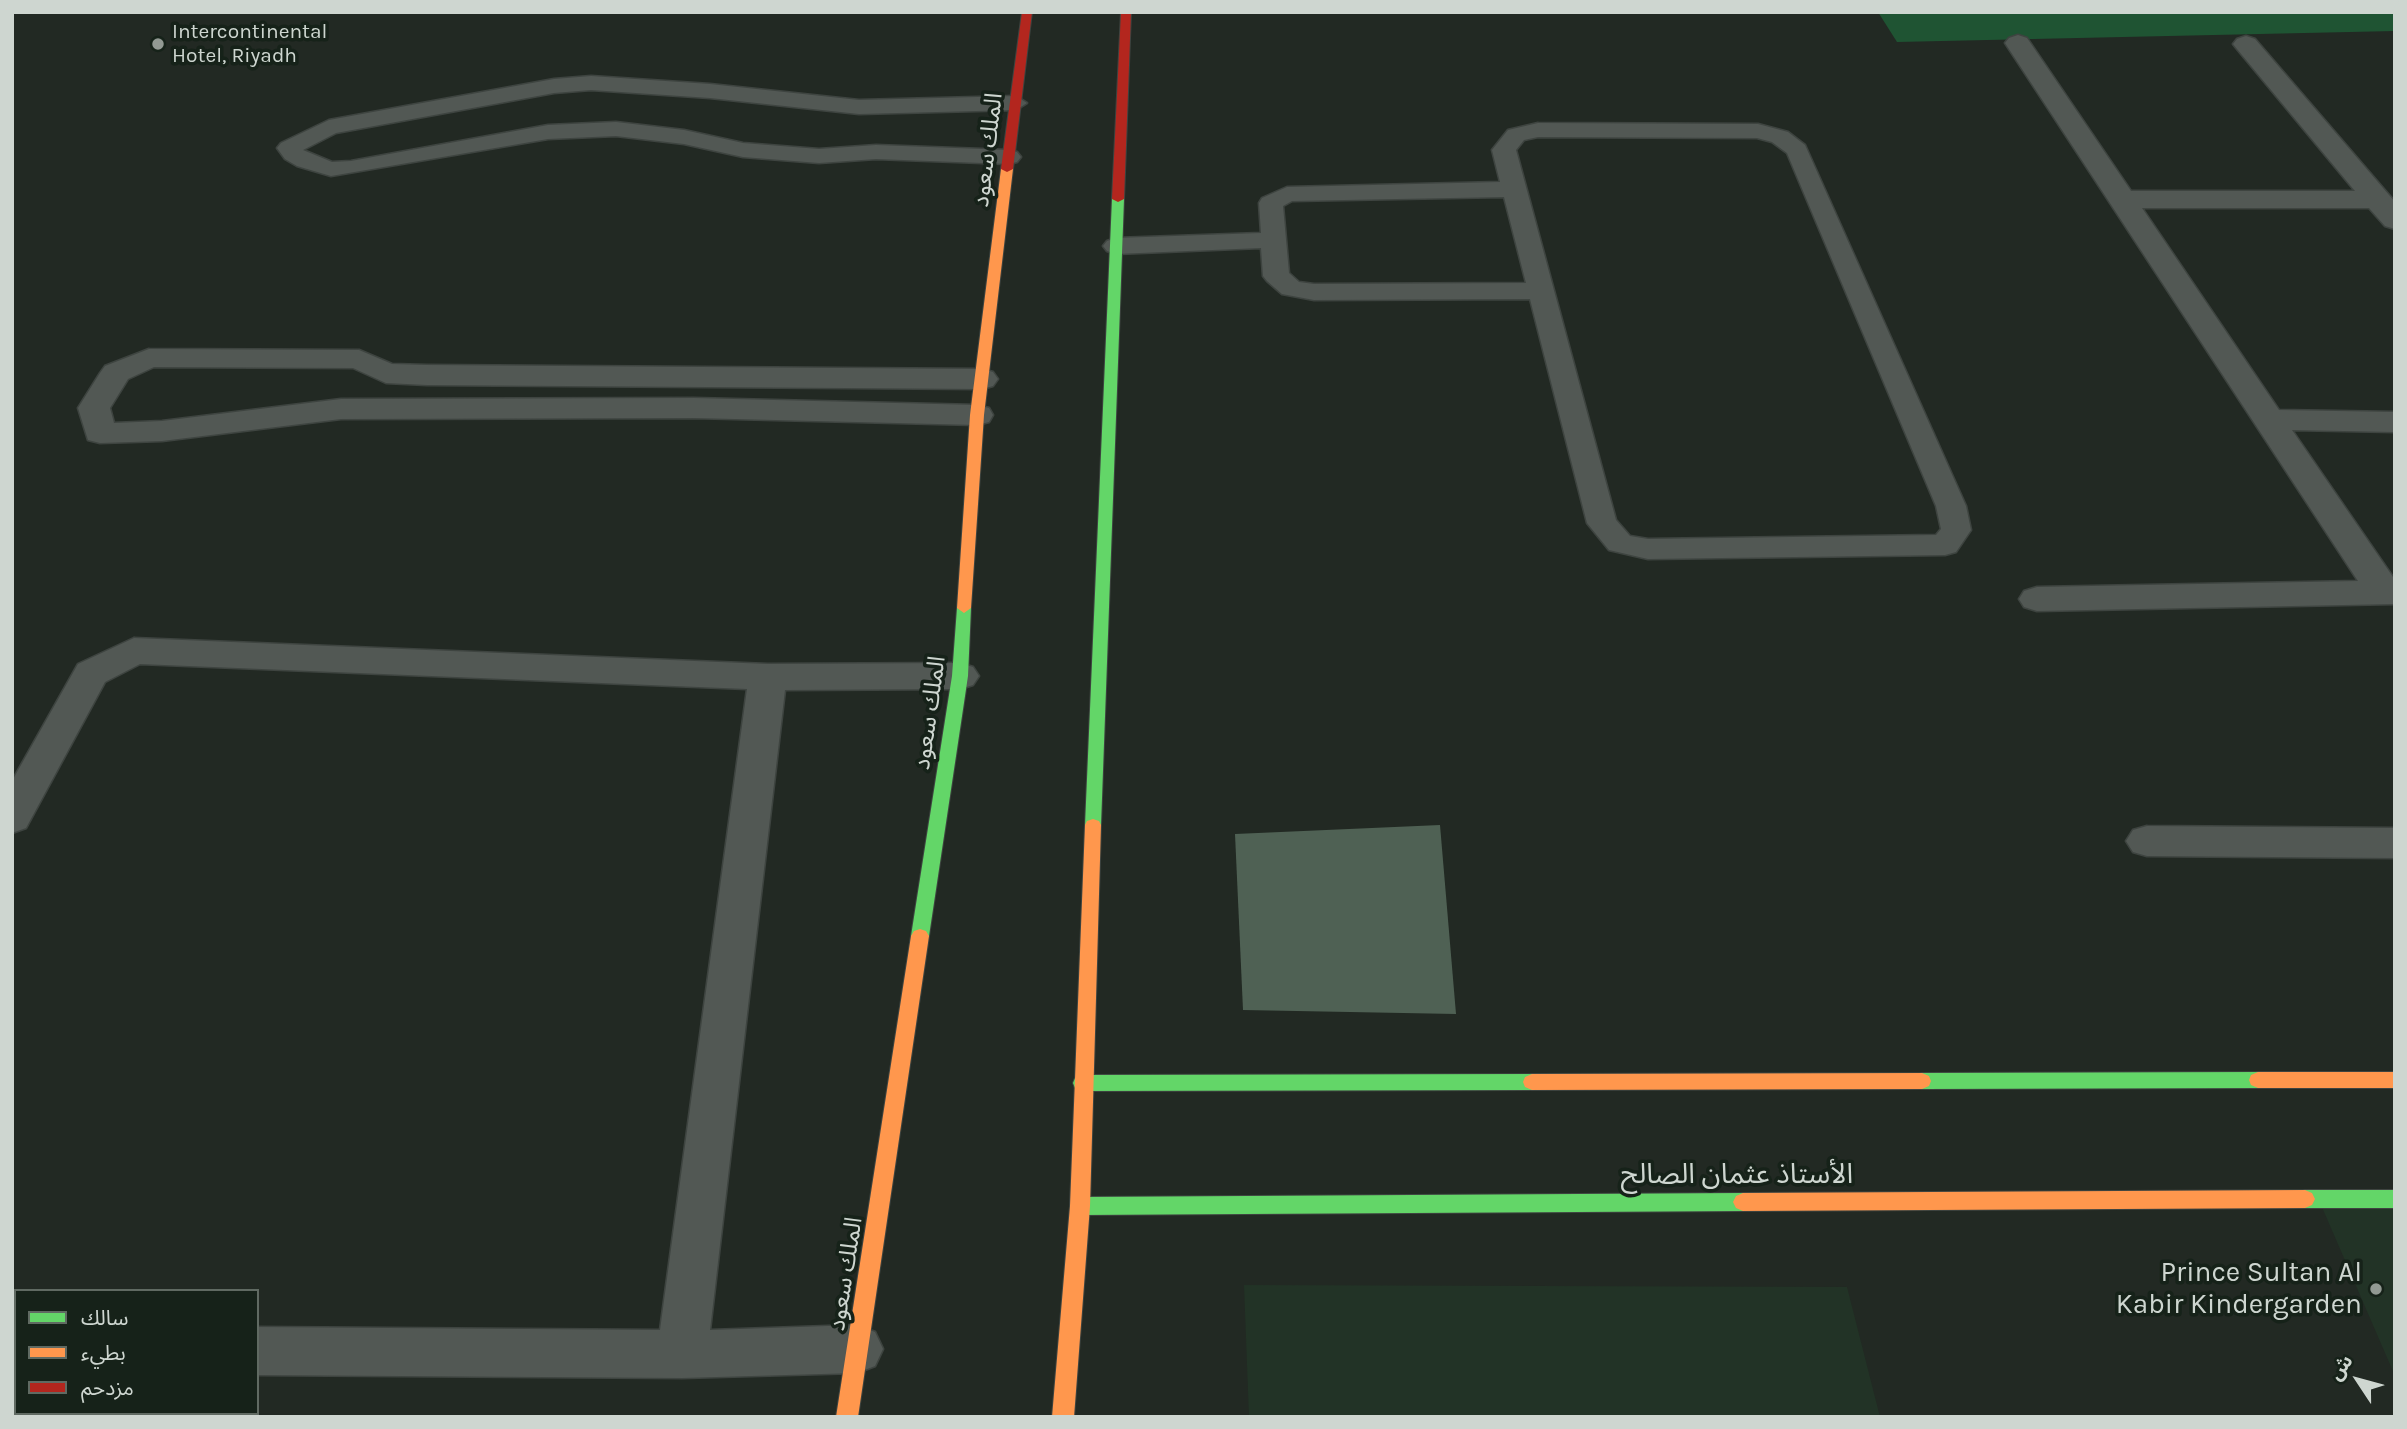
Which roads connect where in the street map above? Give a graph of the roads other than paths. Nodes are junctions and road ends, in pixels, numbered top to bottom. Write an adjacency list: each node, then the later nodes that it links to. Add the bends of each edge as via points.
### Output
1 (1027, 12): 6 (main road, الملك سعود)
2 (1126, 12): 18 (main road)
3 (2018, 43): 15 (street)
4 (2246, 44): 14 (street)
5 (570, 85): 7 (lane, via 637,85); 8 (lane); 9 (lane)
6 (1016, 103): 7 (lane); 11 (main road, الملك سعود)
7 (838, 106): 10 (lane)
8 (398, 115): 12 (lane); 12 (lane, via 330,127 289,148 305,161 331,169)
9 (562, 132): 10 (lane, via 617,129 743,150); 12 (lane)
10 (819, 156): 11 (lane, via 876,152)
11 (1009, 158): 20 (main road, الملك سعود)
12 (403, 159)
13 (1514, 189): 17 (lane, via 1287,194 1271,203); 19 (lane); 19 (lane, via 1504,149 1516,135 1538,130 1758,131 1780,137 1797,150 1951,506 1956,530 1945,545 1648,549 1620,543 1602,523)
14 (2376, 199): 15 (street); 16 (street)
15 (2123, 200): 22 (street)
16 (2395, 220)
17 (1274, 240): 18 (lane); 19 (lane, via 1276,276 1291,288 1314,292)
18 (1116, 246): 32 (main road)
19 (1541, 291)
20 (982, 379): 21 (main road, الملك سعود); 21 (street, via 427,375 386,373 359,359 149,358 116,373 94,408 100,433 162,431 341,409 694,408)
21 (977, 415): 26 (main road, الملك سعود)
22 (2269, 420): 23 (street); 24 (street)
23 (2395, 422)
24 (2389, 592): 25 (street)
25 (2037, 599)
26 (960, 676): 27 (street); 35 (main road, الملك سعود)
27 (768, 677): 28 (street, via 134,651 91,673); 37 (street)
28 (12, 818)
29 (2147, 841): 30 (street)
30 (2395, 843)
31 (2395, 1080): 32 (main road)
32 (1082, 1083): 34 (main road)
33 (2395, 1199): 34 (main road, الأستاذ عثمان الصالح)
34 (1080, 1206): 39 (main road)
35 (857, 1349): 37 (street); 38 (main road, الملك سعود)
36 (259, 1351): 37 (street)
37 (681, 1354)
38 (847, 1417)
39 (1063, 1417)

